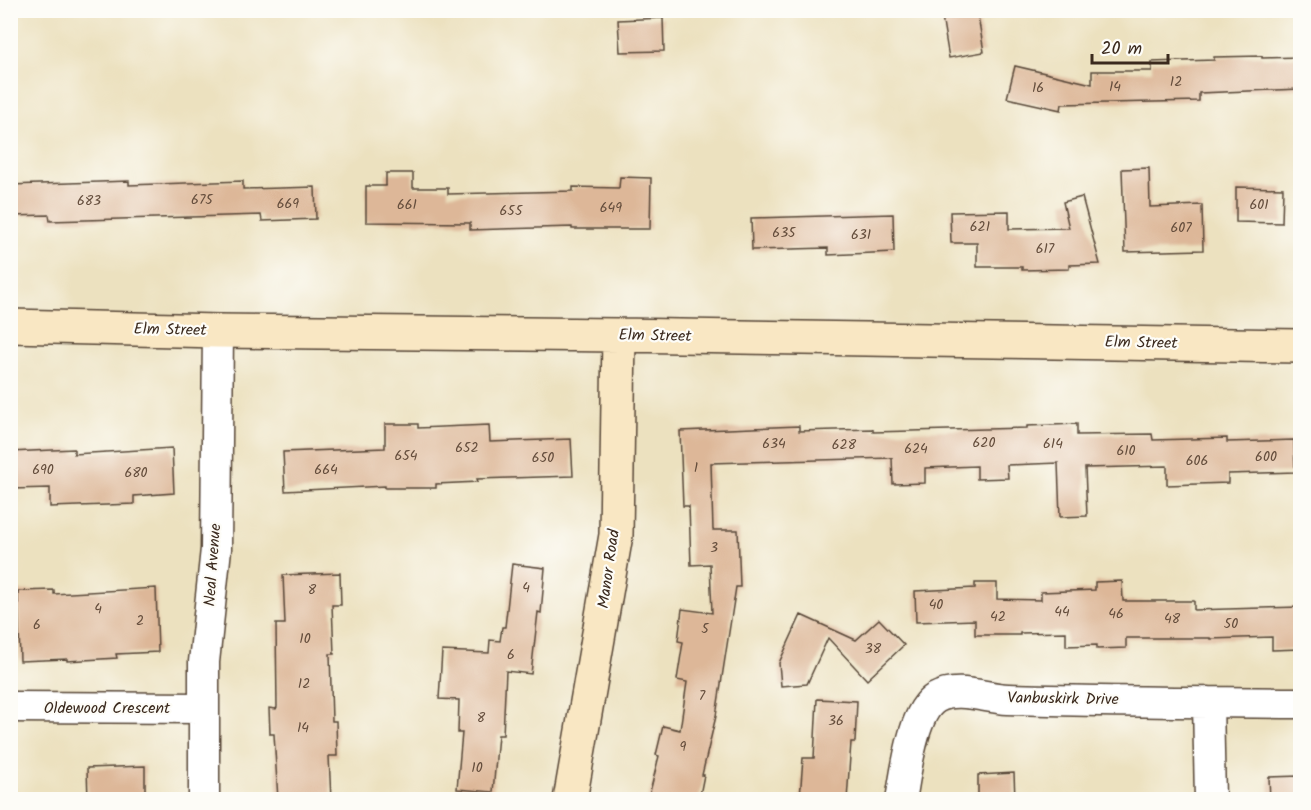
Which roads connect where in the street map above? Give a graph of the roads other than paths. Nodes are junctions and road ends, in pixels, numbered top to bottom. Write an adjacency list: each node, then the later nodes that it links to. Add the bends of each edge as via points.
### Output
1 (10, 326): 2 (main road, Elm Street)
2 (218, 331): 3 (main road, Elm Street); 8 (street, Neal Avenue, via 216,549 204,662)
3 (619, 335): 4 (main road, Elm Street); 10 (main road, Manor Road, via 616,535)
4 (1300, 346)
5 (1208, 702): 6 (street, Vanbuskirk Drive); 11 (street, Vanbuskirk Drive, via 1005,698 954,693 936,698 917,723); 12 (street)
6 (1300, 702)
7 (10, 707): 8 (street, Oldewood Crescent)
8 (204, 708): 9 (street, Neal Avenue)
9 (204, 800)
10 (570, 800)
11 (901, 800)
12 (1209, 800)

